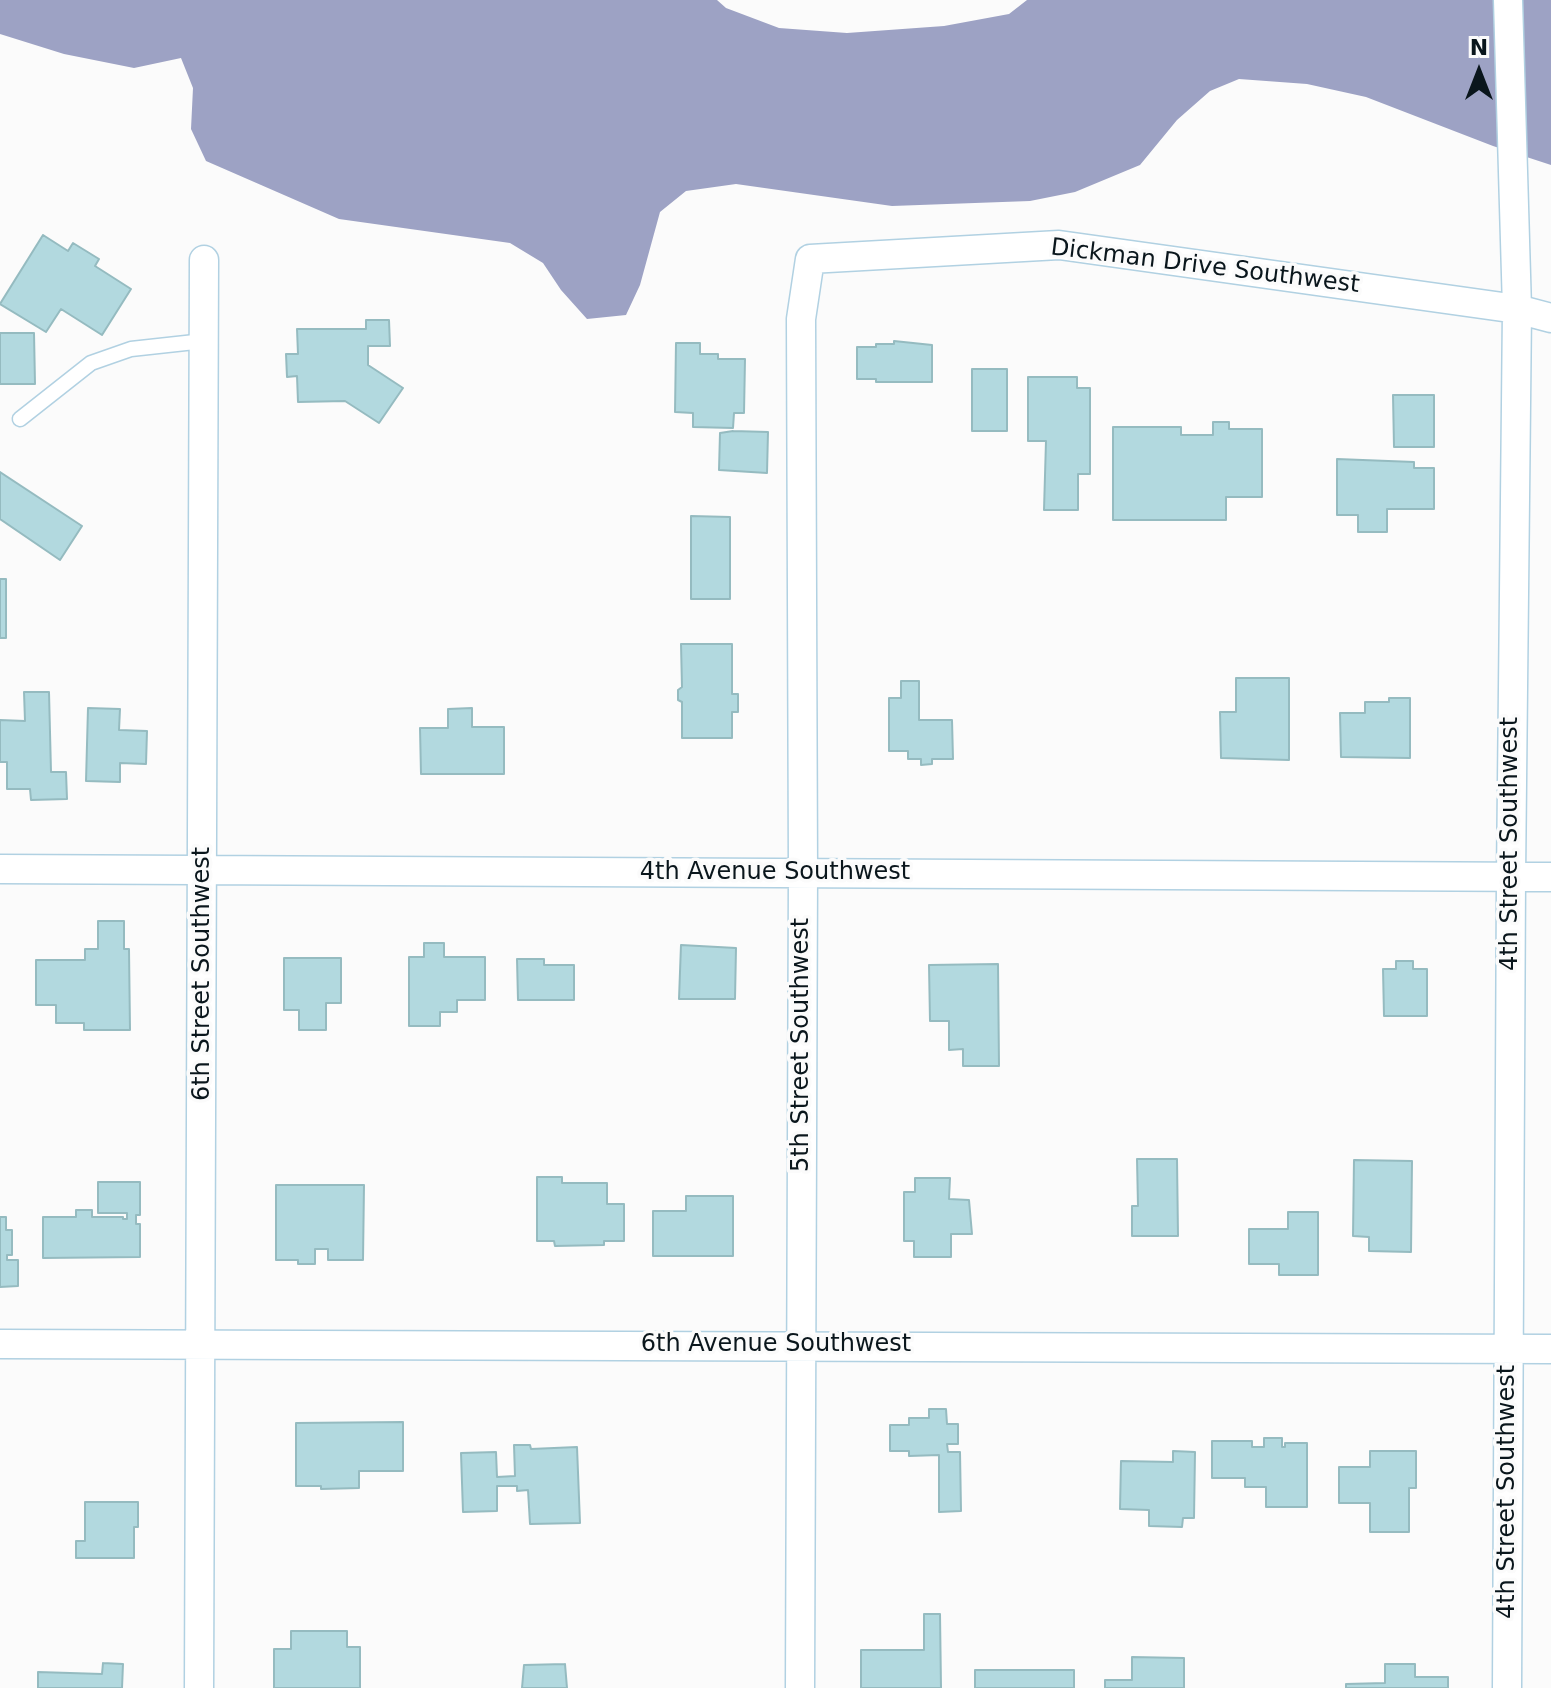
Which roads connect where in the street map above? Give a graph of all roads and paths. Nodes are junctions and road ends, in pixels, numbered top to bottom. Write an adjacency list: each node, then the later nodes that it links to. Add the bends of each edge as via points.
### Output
1 (1508, 0): 4 (street, 4th Street Southwest)
2 (810, 259): 4 (street, Dickman Drive Southwest, via 1059,245); 10 (street, 5th Street Southwest, via 801,319)
3 (204, 260): 6 (street, 6th Street Southwest)
4 (1517, 309): 5 (street, Dickman Drive Southwest); 11 (street, 4th Street Southwest)
5 (1551, 318)
6 (204, 341): 7 (lane, via 131,349 91,363); 9 (street, 6th Street Southwest)
7 (20, 419)
8 (0, 869): 9 (street, 4th Avenue Southwest)
9 (203, 871): 10 (street, 4th Avenue Southwest); 14 (street, 6th Street Southwest)
10 (803, 873): 11 (street, 4th Avenue Southwest); 15 (street, 5th Street Southwest)
11 (1511, 877): 12 (street, 4th Avenue Southwest); 16 (street, 4th Street Southwest)
12 (1551, 877)
13 (0, 1344): 14 (street, 6th Avenue Southwest)
14 (201, 1345): 15 (street, 6th Avenue Southwest); 18 (street, 6th Street Southwest)
15 (801, 1345): 16 (street, 6th Avenue Southwest); 19 (street, 5th Street Southwest)
16 (1509, 1349): 17 (street, 6th Avenue Southwest); 20 (street, 4th Street Southwest)
17 (1551, 1349)
18 (199, 1688)
19 (800, 1688)
20 (1507, 1688)

